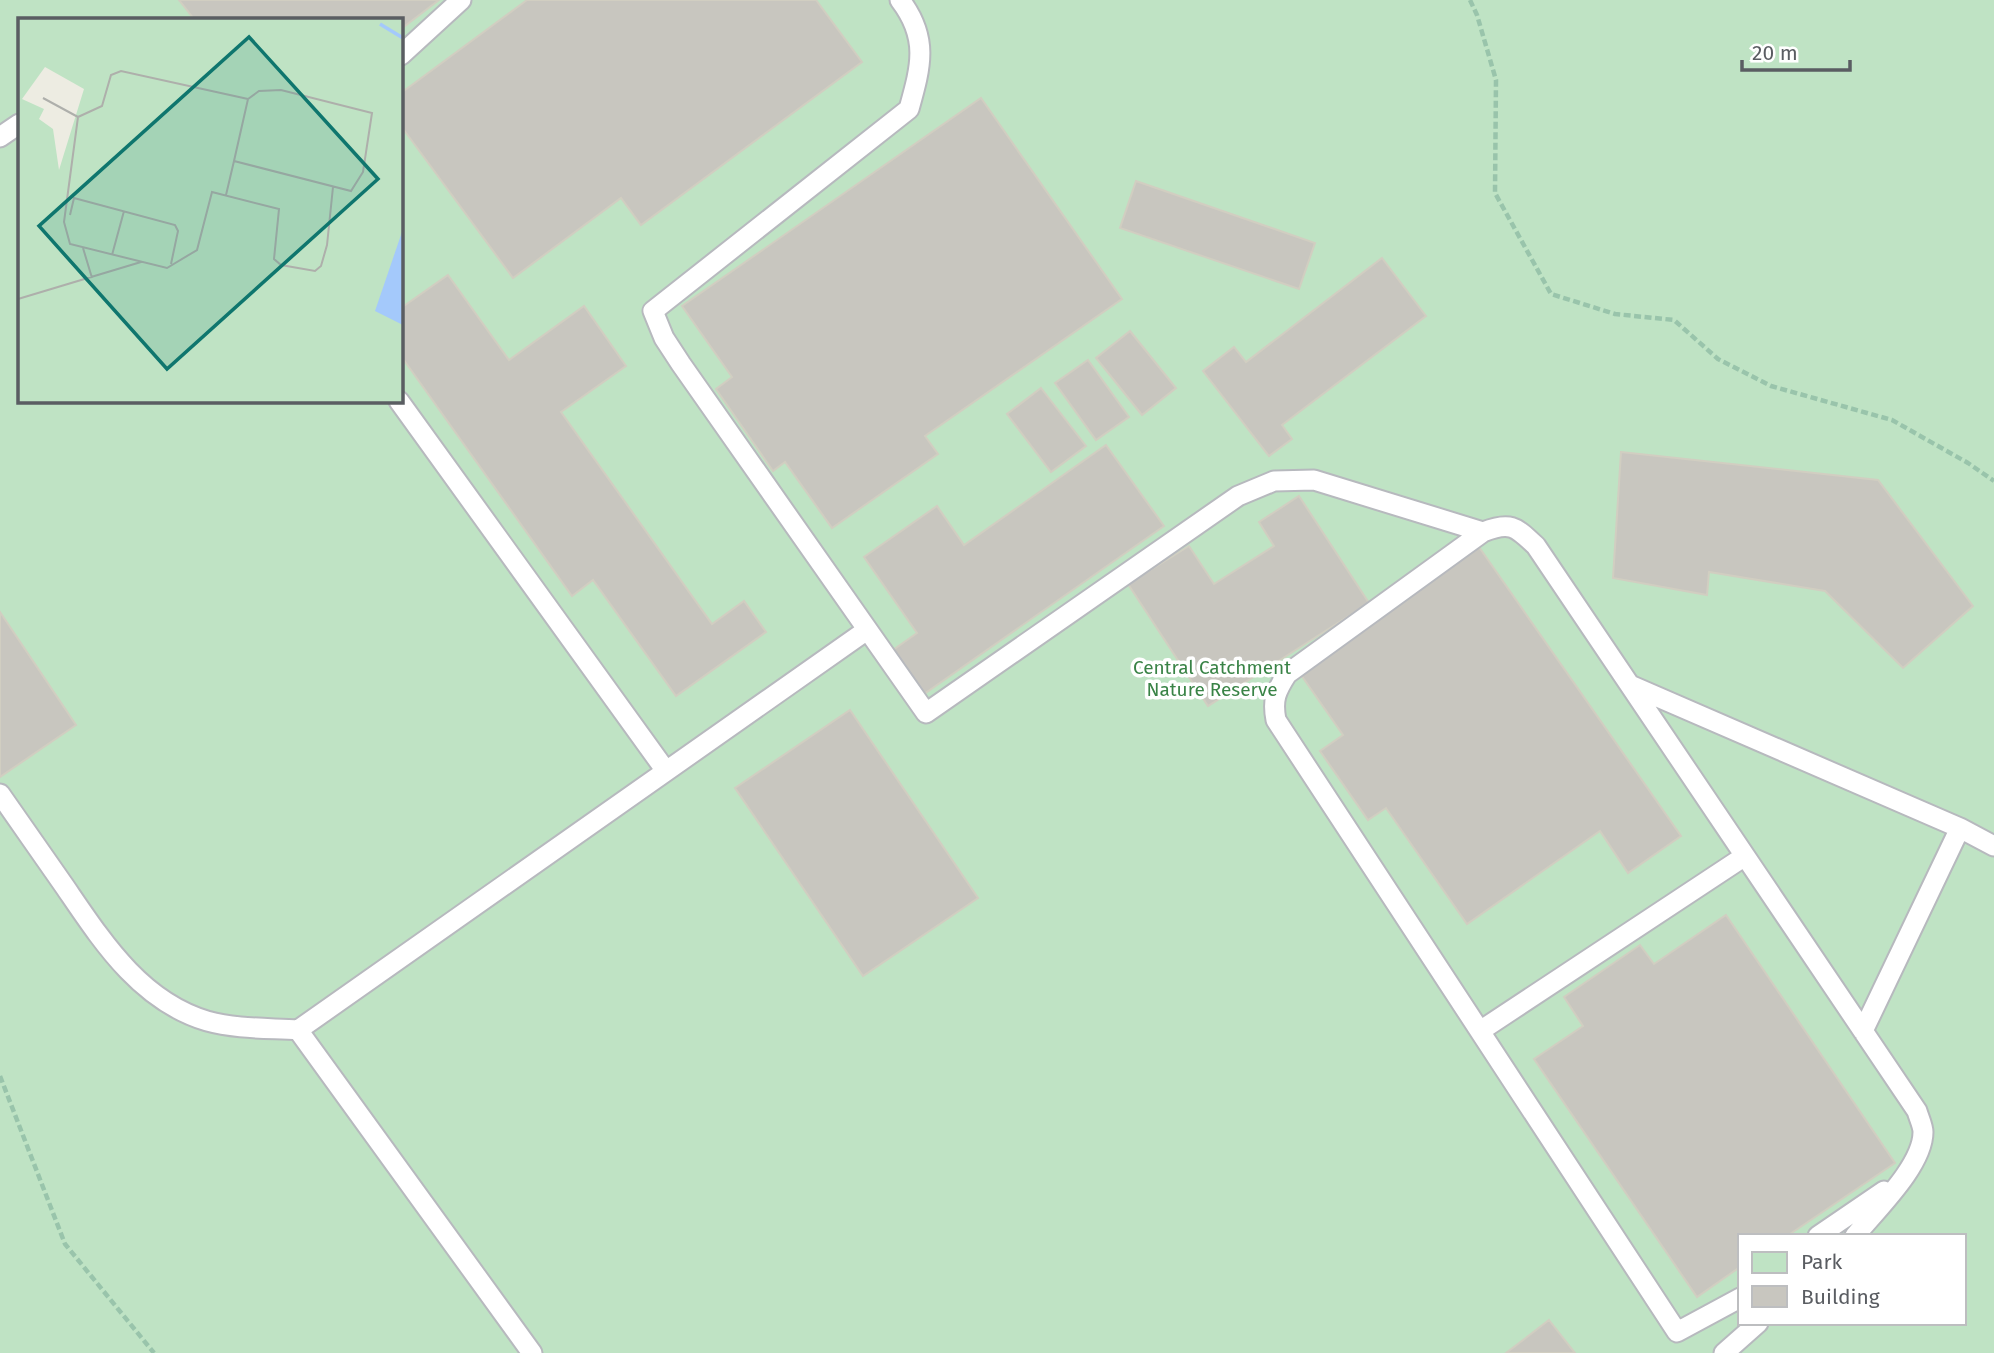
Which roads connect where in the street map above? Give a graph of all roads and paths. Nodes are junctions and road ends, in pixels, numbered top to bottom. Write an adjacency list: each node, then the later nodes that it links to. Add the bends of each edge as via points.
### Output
1 (461, 0): 4 (lane)
2 (900, 0): 10 (lane, via 919,32 921,54 909,108 653,312 681,364)
3 (1470, 0): 8 (path, via 1496,80 1495,192 1551,294 1615,314 1674,320 1718,359 1771,386 1892,420)
4 (402, 54)
5 (18, 125): 6 (lane)
6 (0, 137)
7 (400, 402): 12 (lane)
8 (1994, 481)
9 (1483, 531): 10 (lane, via 1314,480 1265,484 1238,496 926,713); 11 (lane, via 1500,525 1519,530 1536,546); 18 (lane, via 1287,674 1273,704 1276,720)
10 (867, 629): 12 (lane)
11 (1629, 685): 14 (lane); 16 (lane)
12 (666, 771): 17 (lane)
13 (0, 794): 17 (lane, via 89,923 146,988 206,1020 243,1028)
14 (1960, 828): 15 (lane); 19 (lane)
15 (1994, 846)
16 (1745, 856): 18 (lane); 19 (lane)
17 (298, 1030): 27 (lane)
18 (1480, 1031): 24 (lane, via 1677,1332)
19 (1863, 1031): 21 (lane, via 1917,1111 1923,1132 1918,1155)
20 (0, 1076): 26 (path, via 65,1244)
21 (1902, 1178): 22 (lane); 23 (lane)
22 (1821, 1234)
23 (1857, 1234)
24 (1738, 1299)
25 (1756, 1325): 28 (lane)
26 (154, 1353)
27 (533, 1353)
28 (1724, 1353)

